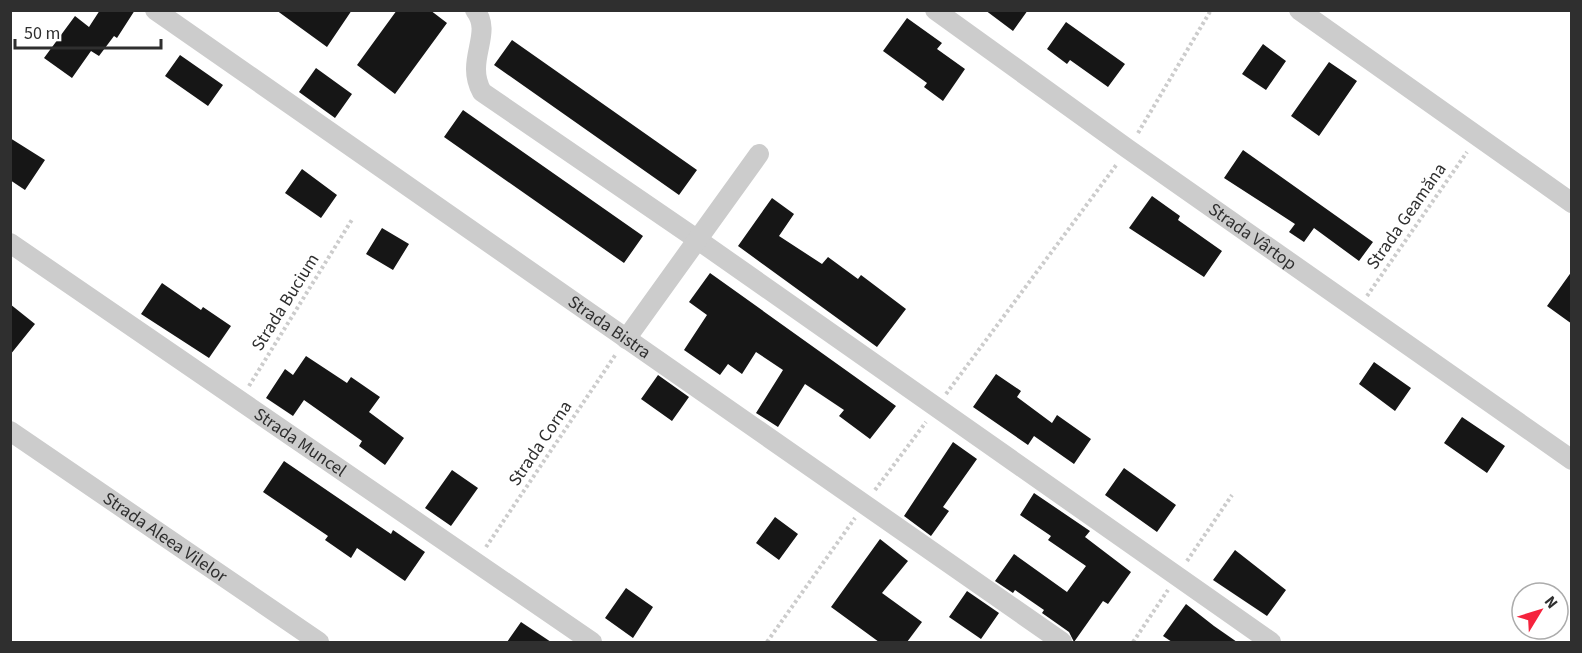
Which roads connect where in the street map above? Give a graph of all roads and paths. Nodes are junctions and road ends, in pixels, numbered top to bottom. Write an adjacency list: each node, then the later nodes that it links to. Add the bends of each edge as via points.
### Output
1 (155, 10): 14 (street, Strada Bistra)
2 (475, 10): 11 (street, via 482,18 482,31 474,78 482,92)
3 (935, 10): 7 (street, Strada Vârtop)
4 (1211, 10): 7 (path)
5 (1299, 10): 6 (street)
6 (1477, 137): 9 (street); 13 (path, Strada Geamăna)
7 (1128, 149): 13 (street, Strada Vârtop)
8 (759, 154): 11 (street)
9 (1572, 203)
10 (353, 218): 15 (path, Strada Bucium)
11 (698, 240): 14 (street); 22 (street)
12 (10, 243): 15 (street, Strada Muncel)
13 (1357, 310): 17 (street, Strada Vârtop)
14 (626, 339): 18 (path, Strada Corna); 21 (street, Strada Bistra)
15 (241, 399): 18 (street, Strada Muncel)
16 (10, 431): 19 (street, Strada Aleea Vilelor)
17 (1572, 460)
18 (476, 562): 20 (street, Strada Muncel)
19 (320, 642)
20 (592, 642)
21 (1062, 642)
22 (1271, 642)

